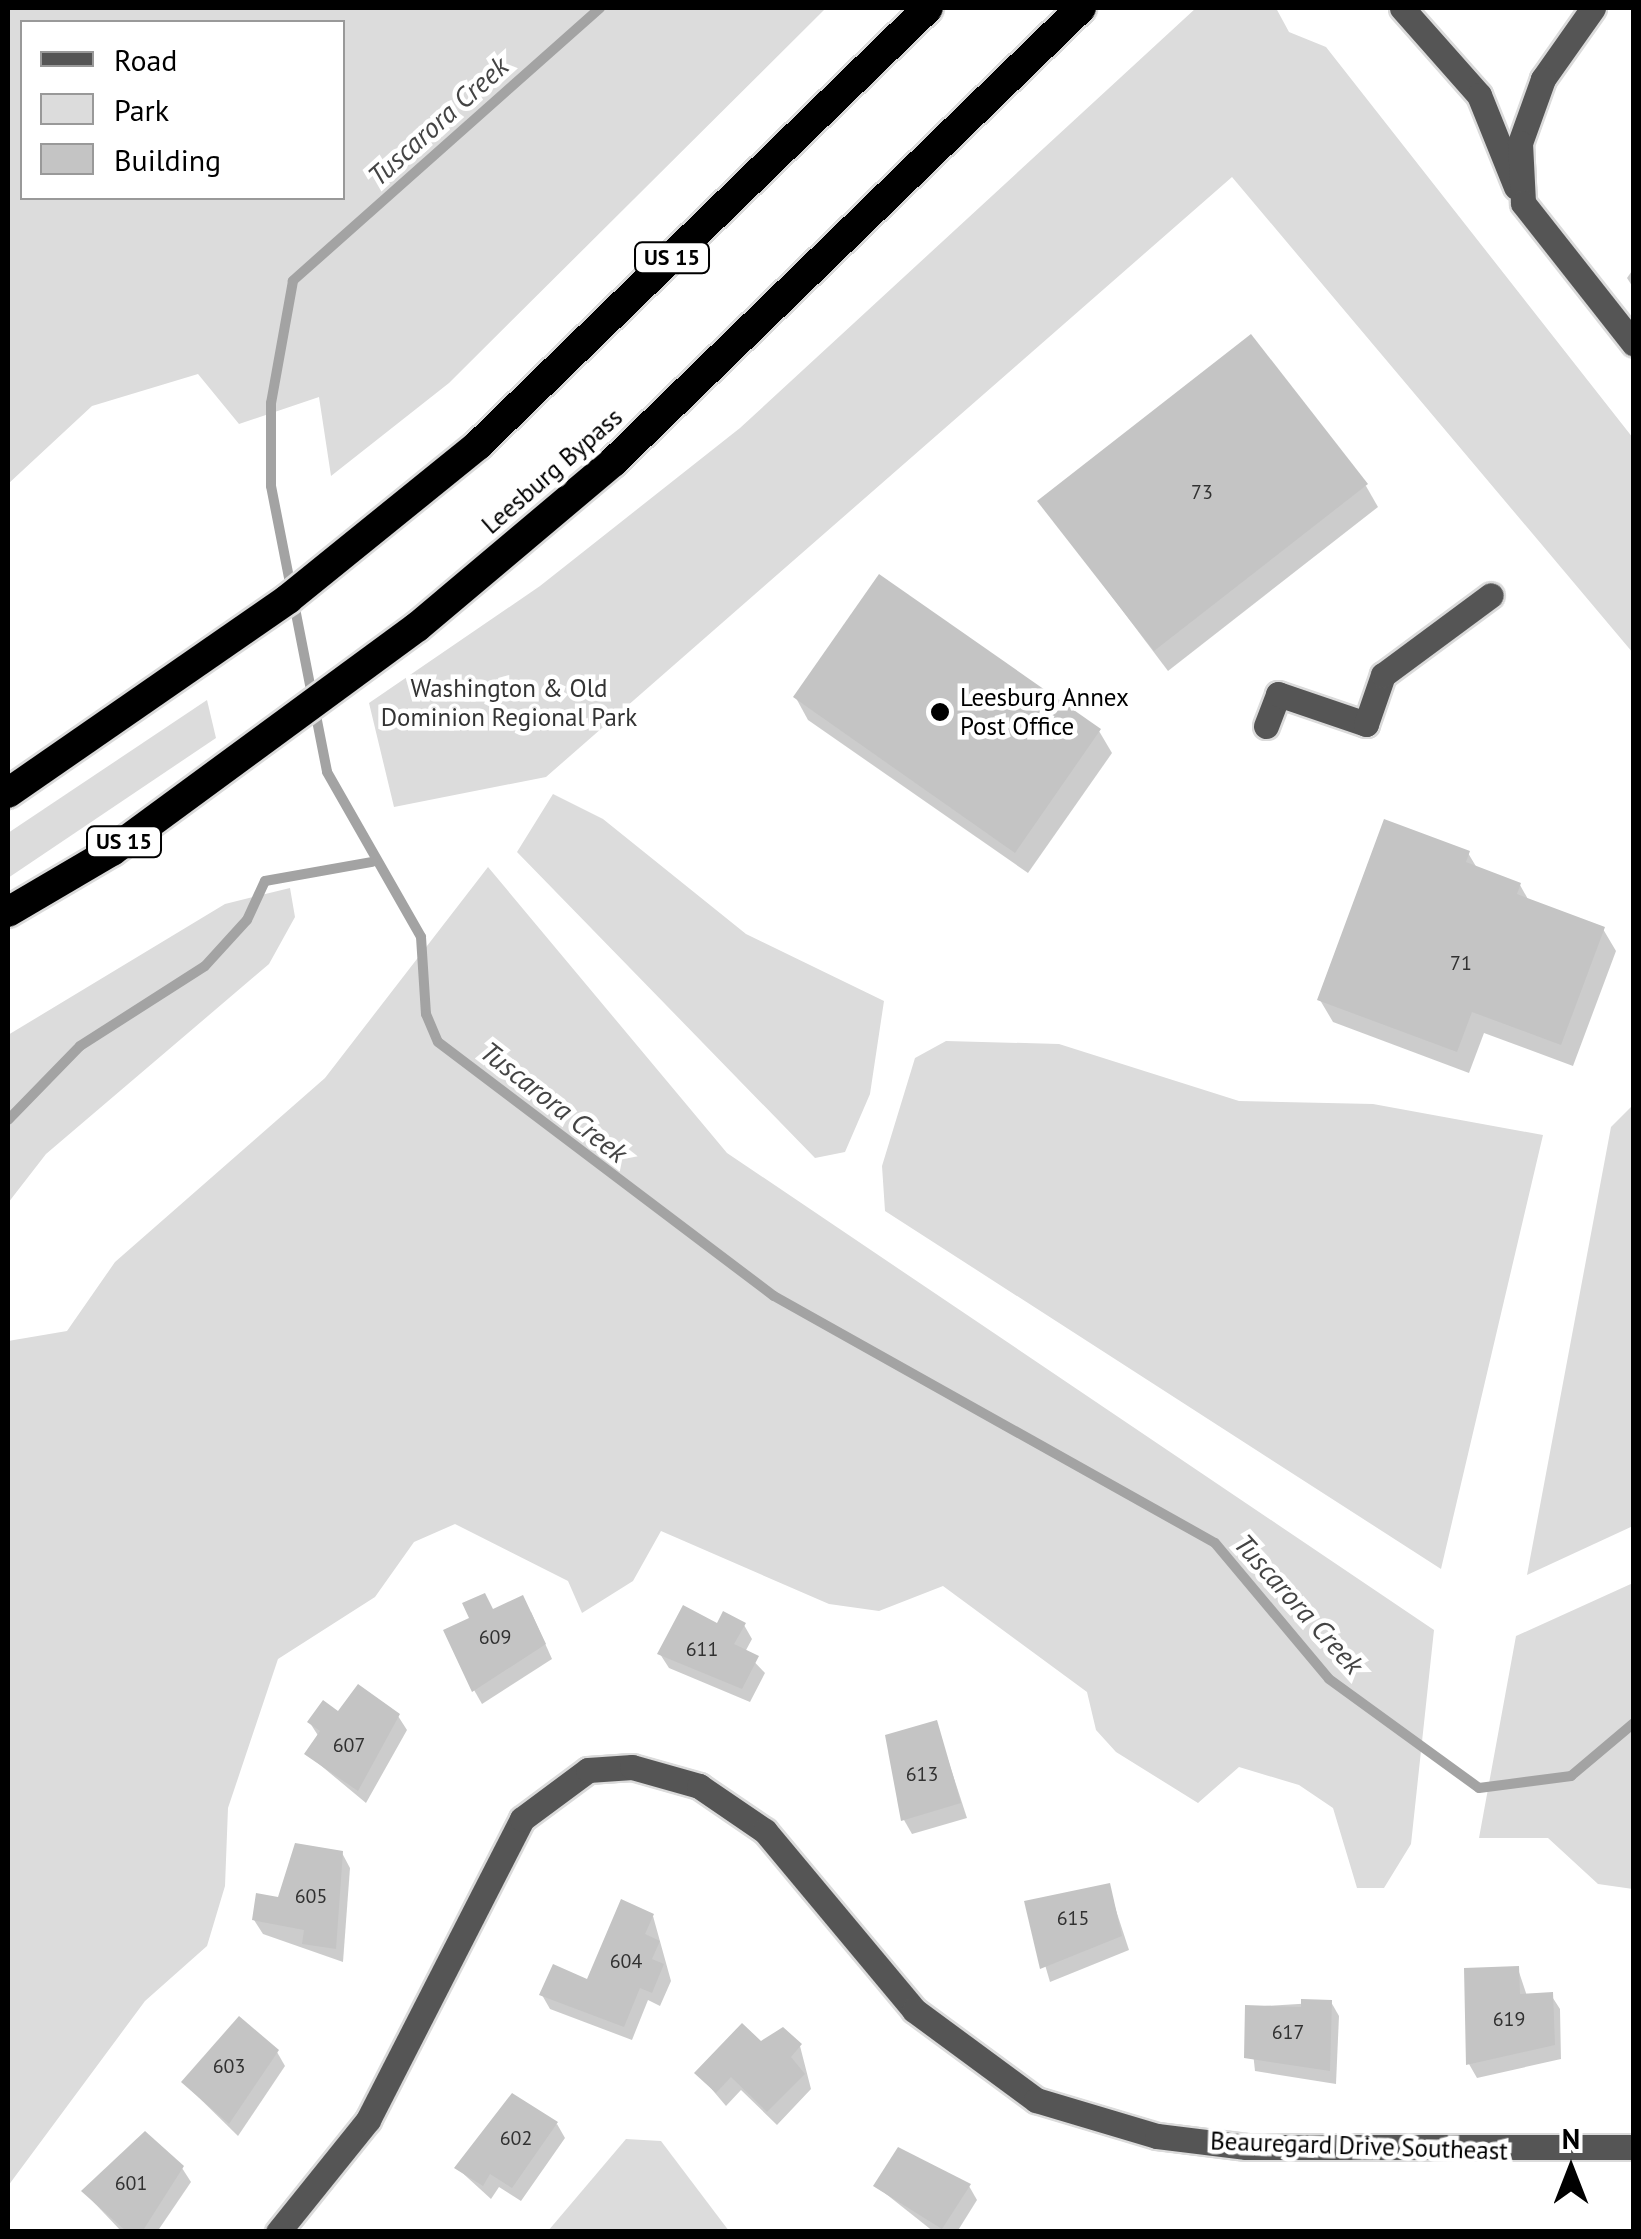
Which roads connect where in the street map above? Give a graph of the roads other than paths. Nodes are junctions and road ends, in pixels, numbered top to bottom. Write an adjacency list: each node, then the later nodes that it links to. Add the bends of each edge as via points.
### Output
1 (928, 8): 9 (highway, US 15, via 409,502 205,660)
2 (1081, 8): 10 (highway, Leesburg Bypass / US 15, via 613,462 418,627 235,764)
3 (1402, 8): 5 (street, via 1478,95)
4 (1593, 8): 5 (street, via 1531,111 1520,143)
5 (1523, 203): 6 (street)
6 (1634, 344)
7 (1492, 596): 8 (street, via 1383,675 1366,724 1278,694)
8 (1266, 726)
9 (8, 793)
10 (8, 912)
11 (1634, 2147): 12 (street, Beauregard Drive Southeast, via 1246,2147 1157,2136 1036,2100 914,2010 765,1831 699,1786 632,1766 588,1770 522,1820 378,2105)
12 (278, 2232)

